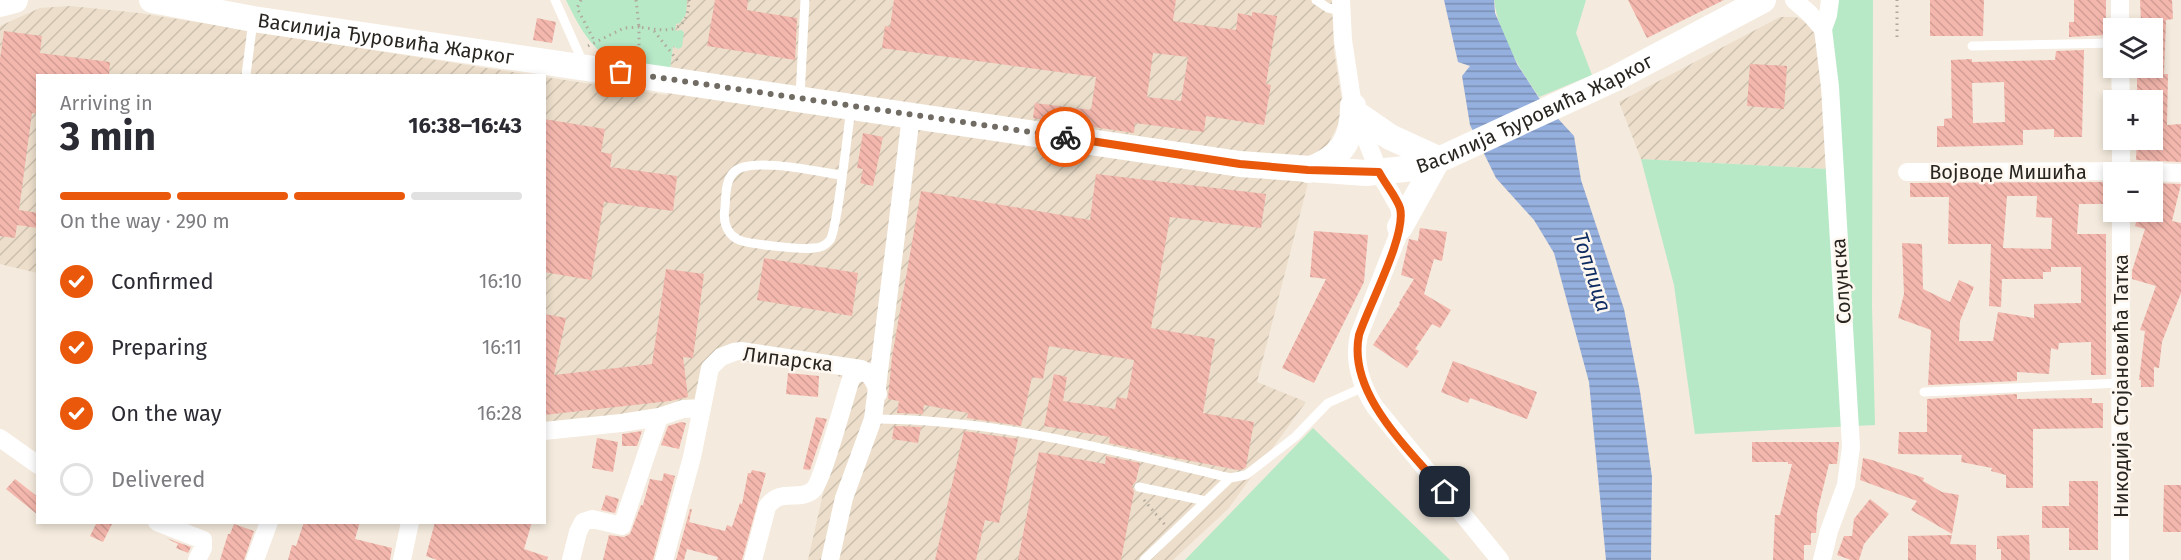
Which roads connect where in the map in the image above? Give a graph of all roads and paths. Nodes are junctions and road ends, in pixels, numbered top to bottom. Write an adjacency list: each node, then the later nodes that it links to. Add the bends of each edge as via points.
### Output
1 (15, 0): 14 (main road)
2 (152, 0): 17 (main road, Василија Ђуровића Жарког)
3 (555, 0): 25 (lane)
4 (581, 0): 22 (path, via 577,8)
5 (636, 0): 18 (path)
6 (689, 0): 19 (path, via 686,19 678,27 667,31)
7 (806, 0): 29 (lane)
8 (1316, 0): 15 (lane, via 1328,8)
9 (1763, 0): 33 (main road, Василија Ђуровића Жарког, via 1616,78)
10 (1794, 0): 20 (street)
11 (1830, 0): 20 (street, Солунска)
12 (1897, 0): 21 (path)
13 (2120, 0): 16 (street)
14 (0, 4)
15 (1341, 6): 31 (street)
16 (2120, 18)
17 (253, 19): 25 (main road, Василија Ђуровића Жарког); 26 (lane)
18 (639, 27): 19 (path); 22 (path, via 624,28); 27 (path)
19 (653, 29): 28 (path, via 675,54)
20 (1823, 29): 70 (street, Солунска, via 1830,87 1851,447 1846,485 1828,531)
21 (1897, 38)
22 (595, 42): 25 (path)
23 (2103, 43): 24 (lane)
24 (1972, 46)
25 (582, 59): 27 (main road, Василија Ђуровића Жарког)
26 (246, 74)
27 (639, 75): 28 (main road, Василија Ђуровића Жарког)
28 (682, 81): 29 (main road, Василија Ђуровића Жарког)
29 (800, 99): 30 (main road, Василија Ђуровића Жарког)
30 (851, 107): 32 (main road, Василија Ђуровића Жарког); 40 (lane)
31 (1355, 111): 33 (main road, via 1390,137); 34 (main road, via 1345,145 1333,158); 35 (street)
32 (911, 116): 34 (main road, Василија Ђуровића Жарког, via 1240,164); 47 (street)
33 (1442, 158): 35 (main road, Василија Ђуровића Жарког, via 1414,168); 42 (main road)
34 (1308, 170): 35 (main road, Василија Ђуровића Жарког)
35 (1379, 172): 42 (street, via 1399,207)
36 (1907, 172): 37 (street, Војводе Мишића)
37 (2103, 172)
38 (2163, 173): 39 (street, Војводе Мишића)
39 (2181, 173)
40 (842, 175): 40 (lane, via 832,236 820,247 744,242 733,236 725,224 728,182 734,172 745,166 760,164)
41 (2121, 222): 44 (street, Никодија Стојановића Татка)
42 (1400, 227): 45 (street, via 1359,335 1356,356)
43 (866, 371): 47 (street); 48 (street, Липарска, via 734,352 721,357 710,368); 66 (street, via 851,379 814,490 771,501)
44 (2121, 383): 46 (lane); 71 (street, Никодија Стојановића Татка)
45 (1364, 387): 54 (lane, via 1328,403 1295,437 1246,475); 69 (street, via 1384,419)
46 (1924, 392)
47 (878, 394): 50 (street)
48 (702, 408): 49 (street); 65 (street, Липарска)
49 (659, 417): 51 (street); 64 (street, via 622,526 592,519 583,522)
50 (873, 419): 54 (lane, via 917,419 1055,438); 67 (street, via 844,498)
51 (546, 431)
52 (0, 438): 53 (street)
53 (36, 464)
54 (1230, 478): 56 (lane)
55 (1139, 487): 56 (lane); 60 (path, via 1143,499)
56 (1206, 501): 60 (lane)
57 (162, 524): 61 (street, via 203,540)
58 (268, 524): 62 (street)
59 (410, 524): 63 (street)
60 (1172, 533): 68 (lane)
61 (197, 560)
62 (255, 560)
63 (402, 560)
64 (571, 560)
65 (664, 560)
66 (753, 560)
67 (830, 560)
68 (1143, 560)
69 (1500, 560)
70 (1822, 560)
71 (2120, 560)

